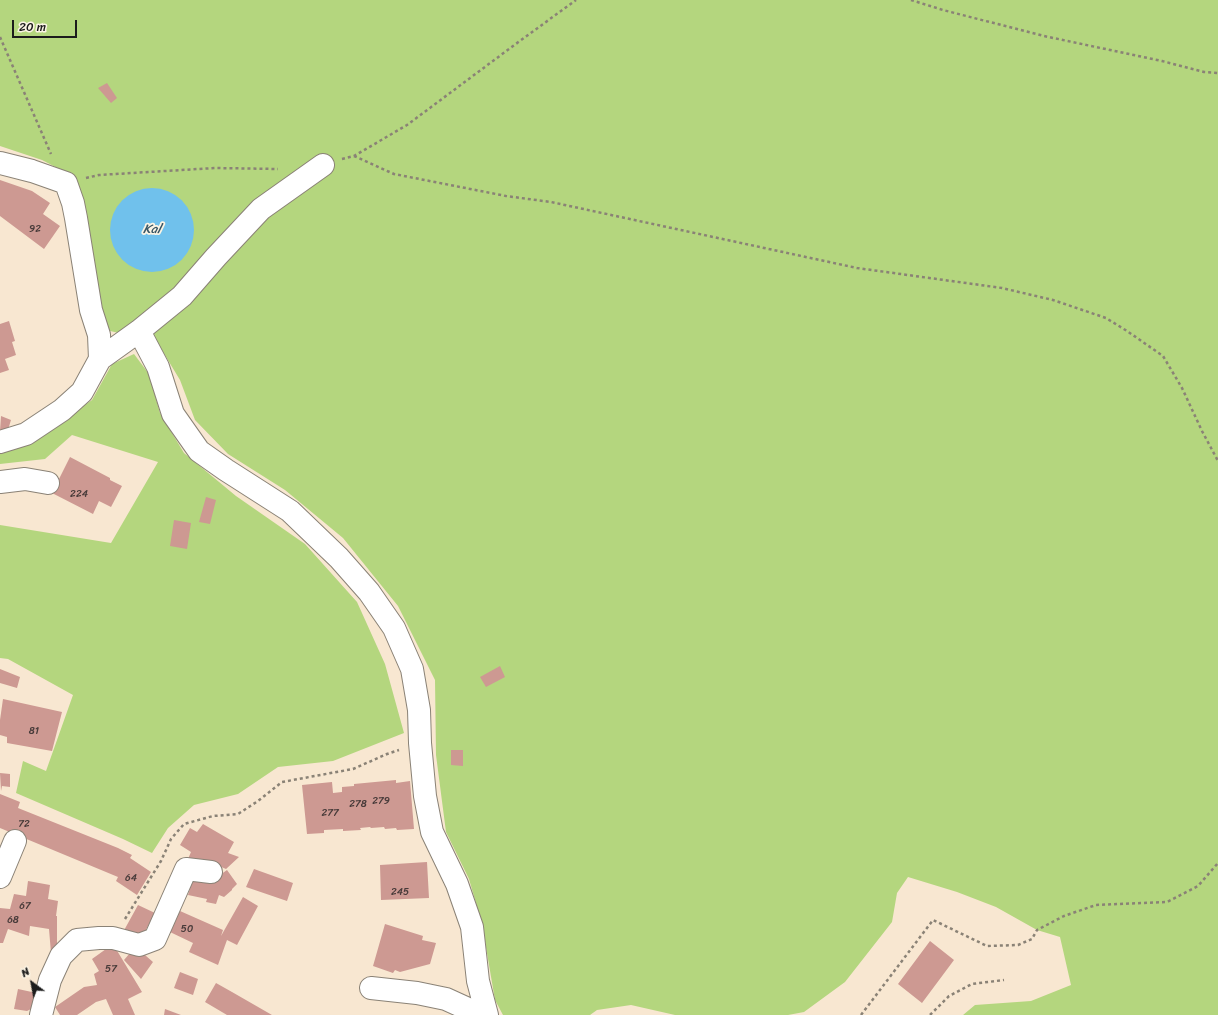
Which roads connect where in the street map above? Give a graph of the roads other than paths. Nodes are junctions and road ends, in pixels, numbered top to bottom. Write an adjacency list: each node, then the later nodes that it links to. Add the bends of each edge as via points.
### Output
1 (0, 163): 4 (street, via 66,183 76,218 91,310 98,335)
2 (322, 165): 3 (street, via 261,210 182,296)
3 (139, 331): 4 (street); 14 (street, via 158,367 173,414 199,451 290,511 339,558 369,592 394,628 412,669 419,710 425,796 432,832 457,884 472,927 478,981)
4 (100, 359): 5 (street, via 82,392 62,410 26,434)
5 (0, 442)
6 (0, 482): 7 (street, via 25,479)
7 (48, 483)
8 (15, 840): 10 (street)
9 (212, 872): 12 (street, via 186,869 155,939 139,945 113,938 77,940 62,956 53,974)
10 (0, 877)
11 (371, 988): 13 (street, via 446,999)
12 (41, 1015)
13 (481, 1015)
14 (487, 1015)

